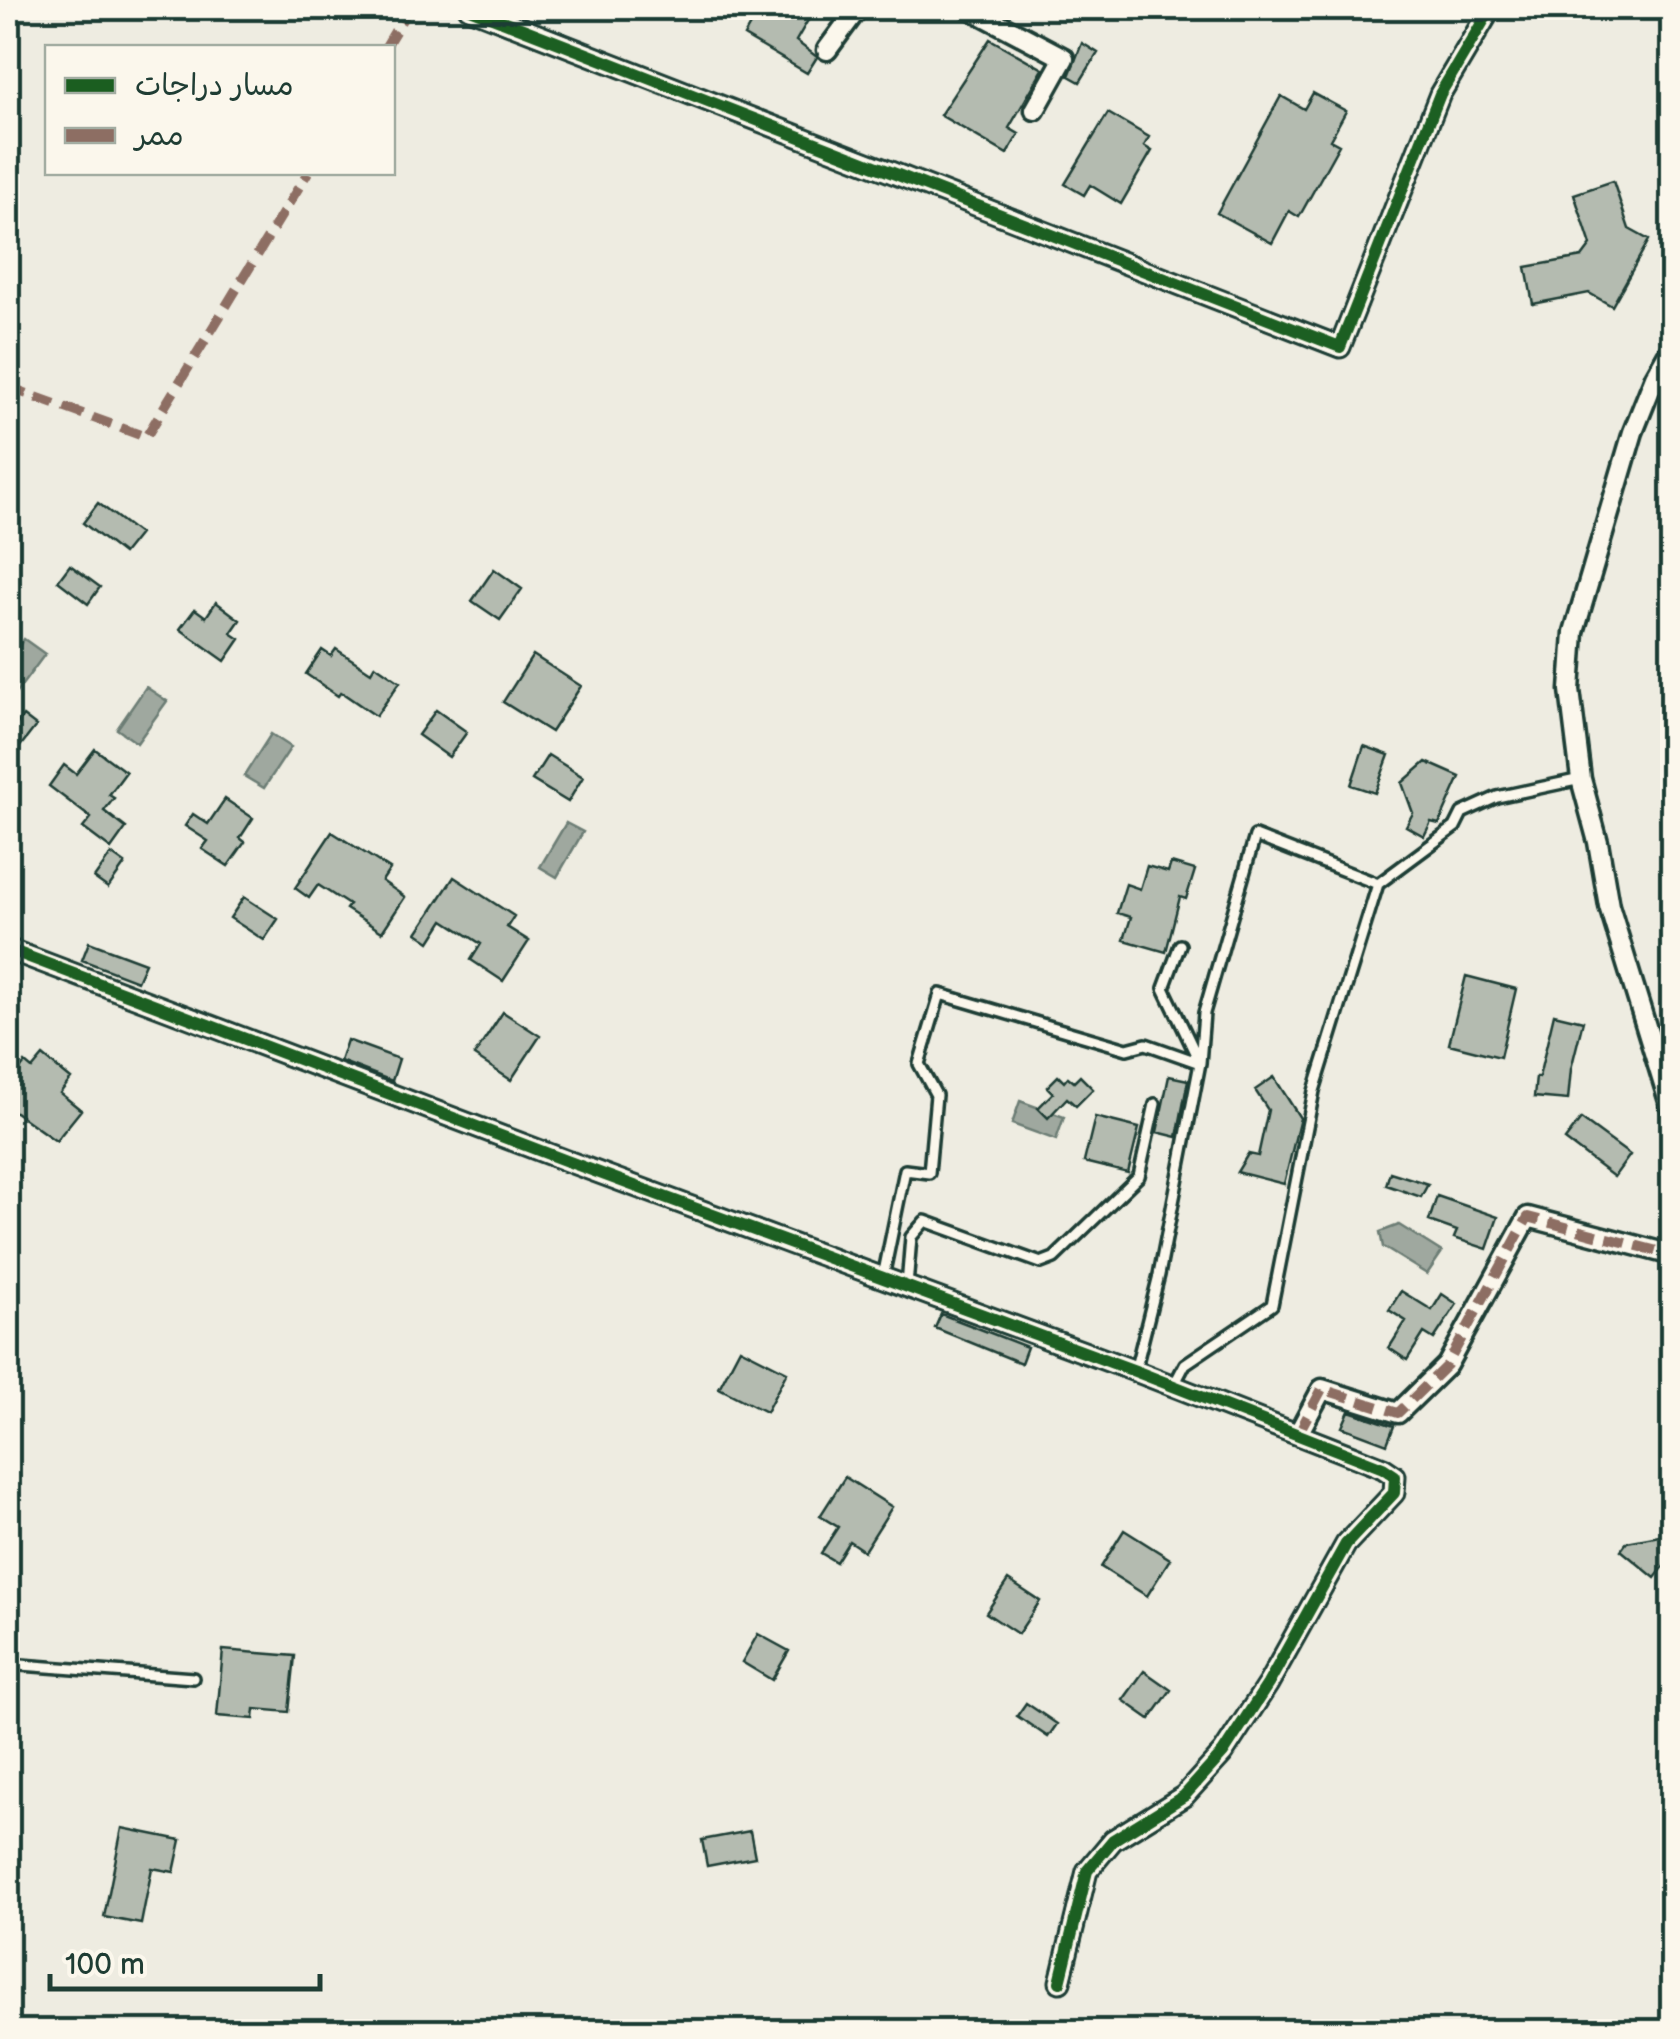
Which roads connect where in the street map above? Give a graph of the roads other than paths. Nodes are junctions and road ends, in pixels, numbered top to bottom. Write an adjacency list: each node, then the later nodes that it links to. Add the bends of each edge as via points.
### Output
1 (469, 8): 4 (street, via 1340,347 1440,94)
2 (858, 8): 5 (street)
3 (969, 8): 6 (street, via 1064,58)
4 (1491, 8)
5 (827, 50)
6 (1035, 110)
7 (1672, 347): 8 (street)
8 (1664, 380): 9 (street, via 1633,432 1574,632 1570,690)
9 (1580, 779): 10 (lane, via 1497,797 1462,812 1455,827); 15 (street, via 1610,906)
10 (1378, 884): 13 (lane, via 1254,836 1204,1013); 20 (lane, via 1314,1091 1272,1306 1185,1364)
11 (1180, 945): 13 (lane, via 1164,988)
12 (8, 948): 17 (street)
13 (1200, 1063): 17 (lane, via 1146,1044 1127,1049 940,994 919,1064 936,1094 928,1172 905,1170); 19 (lane)
14 (1155, 1104): 18 (lane, via 1139,1176 1054,1258 1041,1263 925,1221 911,1237)
15 (1672, 1111)
16 (1672, 1255): 21 (street, via 1528,1217 1448,1365 1398,1414 1322,1390)
17 (883, 1276): 18 (street)
18 (907, 1286): 19 (street)
19 (1135, 1371): 20 (street)
20 (1174, 1386): 21 (street)
21 (1298, 1434): 24 (street, via 1390,1472 1394,1493 1346,1544 1224,1754 1184,1796 1113,1840 1087,1871)
22 (8, 1664): 23 (lane)
23 (193, 1678)
24 (1060, 1982)

